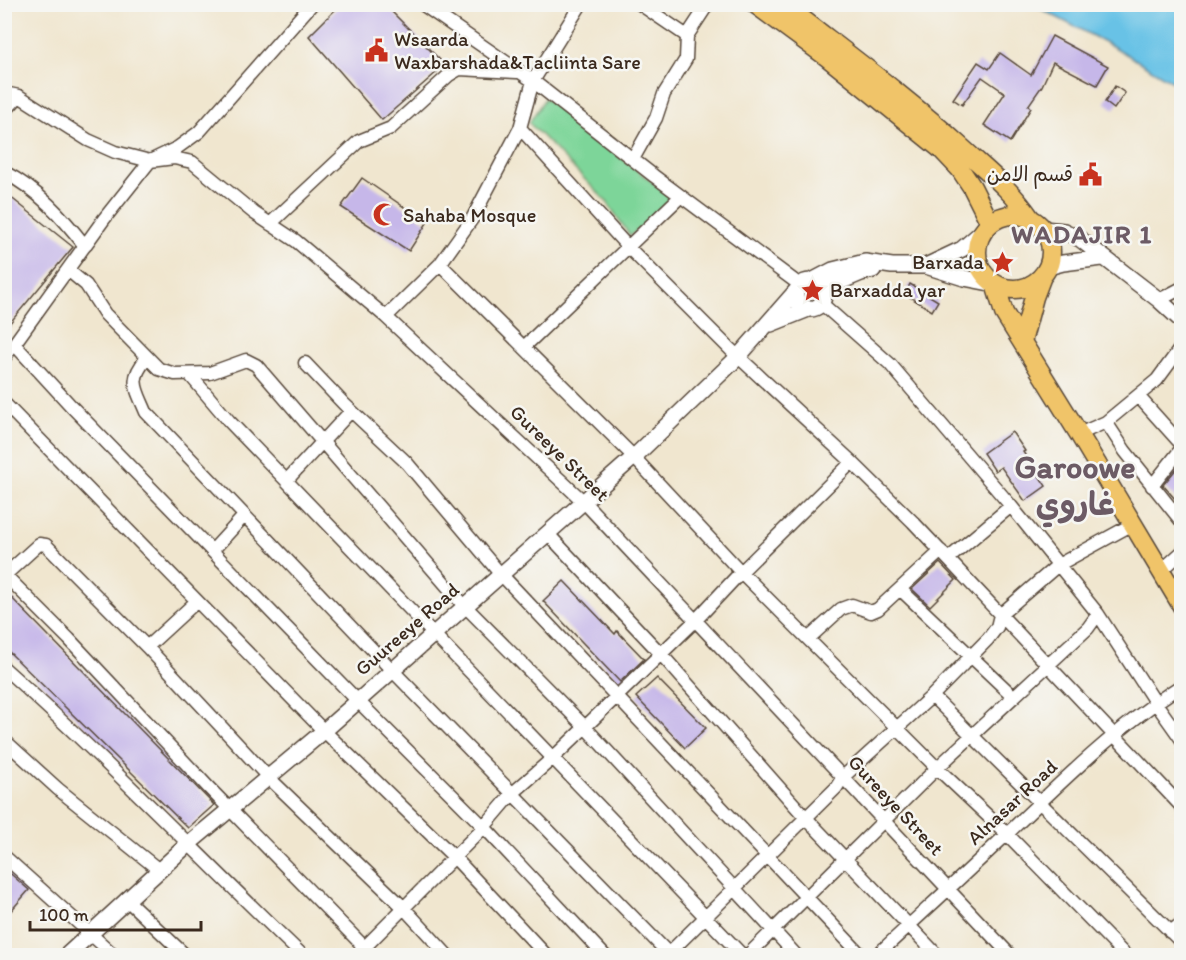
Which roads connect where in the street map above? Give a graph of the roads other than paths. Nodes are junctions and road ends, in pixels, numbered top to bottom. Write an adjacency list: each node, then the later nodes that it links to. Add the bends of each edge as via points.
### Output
1 (312, 4): 16 (street, via 199,132)
2 (422, 4): 9 (street)
3 (581, 4): 10 (street)
4 (639, 4): 8 (street)
5 (708, 4): 8 (street)
6 (755, 4): 21 (main road, via 942,150 972,187)
7 (788, 7): 20 (main road, via 930,120 1010,190)
8 (687, 36): 15 (street, via 686,59 664,94 656,118)
9 (521, 72): 10 (street); 19 (street, via 459,69 449,75 392,128 360,141)
10 (533, 81): 14 (street); 15 (street)
11 (4, 93): 12 (street, Gureeye Street)
12 (19, 96): 13 (street); 16 (street, Gureeye Street, via 88,140)
13 (4, 112)
14 (520, 128): 23 (street); 25 (street, via 472,219)
15 (633, 159): 18 (street)
16 (150, 161): 19 (street, Gureeye Street, via 174,158 192,162); 22 (street)
17 (4, 172): 22 (street, via 34,189)
18 (681, 196): 23 (street); 31 (street)
19 (270, 224): 33 (street, Gureeye Street)
20 (1037, 224): 21 (main road, via 1010,215); 24 (street, via 1080,239); 28 (main road, via 1050,243)
21 (987, 227): 26 (street, via 962,249); 29 (main road, via 977,252 984,273)
22 (85, 246): 27 (street)
23 (628, 247): 39 (street); 40 (street)
24 (1102, 258): 28 (street, via 1063,263); 32 (street)
25 (440, 264): 33 (street); 39 (street)
26 (926, 266): 29 (street); 31 (street, via 892,266 861,273)
27 (68, 270): 37 (street); 42 (street, via 86,285 105,314)
28 (1045, 272): 29 (main road, via 1019,288); 36 (main road)
29 (995, 284): 36 (main road, via 1004,313)
30 (1182, 288): 32 (street)
31 (811, 293): 35 (street); 35 (street, Guureeye Road); 57 (street, via 890,364)
32 (1159, 300): 34 (street)
33 (386, 317): 56 (street, Gureeye Street)
34 (1182, 321)
35 (768, 325): 40 (street, Guureeye Road)
36 (1022, 342): 49 (main road)
37 (15, 345): 41 (street); 62 (street)
38 (1182, 346): 45 (street, via 1157,380)
39 (524, 347): 52 (street)
40 (738, 357): 52 (street, Guureeye Road); 53 (street)
41 (4, 358)
42 (147, 358): 44 (street, via 159,369); 58 (street, via 137,370 135,385 146,412)
43 (305, 363): 47 (street)
44 (190, 375): 50 (street, via 210,373 246,360 256,365); 54 (street)
45 (1138, 396): 48 (street); 51 (street)
46 (5, 404): 71 (street)
47 (351, 411): 50 (street); 69 (street, via 407,463)
48 (1106, 422): 49 (street); 55 (street)
49 (1079, 434): 60 (main road)
50 (321, 441): 54 (street); 72 (street)
51 (1182, 447): 55 (street)
52 (634, 458): 56 (street, Guureeye Road); 67 (street)
53 (852, 462): 64 (street); 67 (street)
54 (286, 480): 77 (street)
55 (1152, 486): 59 (street)
56 (584, 502): 61 (street, Guureeye Road); 76 (street, Gureeye Street)
57 (1011, 506): 64 (street); 65 (street)
58 (244, 516): 62 (street); 84 (street)
59 (1182, 522)
60 (1133, 524): 65 (street); 66 (main road)
61 (548, 534): 69 (street, Guureeye Road); 80 (street)
62 (212, 551): 89 (street)
63 (1182, 552): 66 (street)
64 (944, 555): 70 (street); 75 (street)
65 (1058, 565): 74 (street); 75 (street)
66 (1161, 571): 73 (main road)
67 (741, 572): 76 (street); 78 (street)
68 (5, 574): 79 (street, via 39,544 46,545); 105 (street)
69 (501, 575): 72 (street, Guureeye Road); 86 (street)
70 (900, 589): 78 (street, via 871,612 856,605 841,609); 81 (street)
71 (197, 601): 79 (street); 93 (street)
72 (465, 606): 77 (street, Guureeye Road); 91 (street)
73 (1182, 606)
74 (1098, 614): 82 (street); 90 (street)
75 (1000, 615): 81 (street, via 997,627); 82 (street)
76 (696, 620): 80 (street); 101 (street, Gureeye Street)
77 (433, 635): 84 (street, Guureeye Road); 98 (street)
78 (808, 639): 92 (street)
79 (147, 647): 100 (street)
80 (661, 654): 86 (street); 106 (street)
81 (971, 656): 87 (street); 88 (street)
82 (1047, 665): 88 (street); 95 (street)
83 (4, 668): 110 (street)
84 (393, 670): 89 (street, Guureeye Road); 102 (street)
85 (1182, 685): 90 (street, Alnasar Road)
86 (618, 696): 91 (street); 112 (street)
87 (932, 696): 92 (street); 94 (street)
88 (1014, 697): 94 (street)
89 (358, 701): 93 (street, Guureeye Road); 108 (street)
90 (1155, 702): 95 (street, Alnasar Road); 97 (street)
91 (585, 727): 98 (street); 117 (street)
92 (896, 728): 99 (street); 101 (street)
93 (324, 731): 100 (street, Guureeye Road); 113 (street)
94 (972, 736): 99 (street); 103 (street)
95 (1113, 736): 103 (street, Alnasar Road); 104 (street)
96 (4, 740): 115 (street)
97 (1182, 740)
98 (554, 758): 102 (street); 121 (street)
99 (937, 768): 107 (street); 109 (street)
100 (268, 777): 105 (street, Guureeye Road); 120 (street)
101 (843, 777): 106 (street); 107 (street, Gureeye Street)
102 (513, 793): 108 (street); 130 (street)
103 (1039, 802): 109 (street, Alnasar Road); 125 (street)
104 (1182, 807)
105 (230, 810): 110 (street, Guureeye Road); 128 (street)
106 (806, 818): 112 (street); 114 (street)
107 (884, 820): 114 (street); 116 (street, Gureeye Street)
108 (484, 827): 113 (street); 137 (street)
109 (1007, 834): 116 (street, Alnasar Road); 129 (street)
110 (187, 845): 115 (street, Guureeye Road); 134 (street)
111 (4, 856): 126 (street)
112 (768, 856): 117 (street); 118 (street)
113 (454, 857): 120 (street); 136 (street)
114 (846, 859): 118 (street); 123 (street)
115 (159, 870): 119 (street, Guureeye Road)
116 (947, 888): 123 (street, Alnasar Road); 143 (street, Gureeye Street)
117 (734, 889): 121 (street); 124 (street)
118 (807, 897): 124 (street); 140 (street)
119 (126, 899): 126 (street, Guureeye Road); 133 (street)
120 (403, 907): 128 (street); 135 (street)
121 (706, 917): 130 (street); 138 (street)
122 (1182, 923): 125 (street)
123 (909, 925): 141 (street, Alnasar Road); 142 (street)
124 (773, 930): 138 (street); 139 (street)
125 (1170, 932): 127 (street)
126 (90, 933): 131 (street, Guureeye Road); 132 (street)
127 (1182, 943)
128 (365, 953)
129 (1122, 954)
130 (668, 955)
131 (66, 956)
132 (115, 956)
133 (186, 956)
134 (303, 956)
135 (448, 956)
136 (547, 956)
137 (605, 956)
138 (745, 956)
139 (797, 956)
140 (862, 956)
141 (876, 956)
142 (938, 956)
143 (1011, 956)

